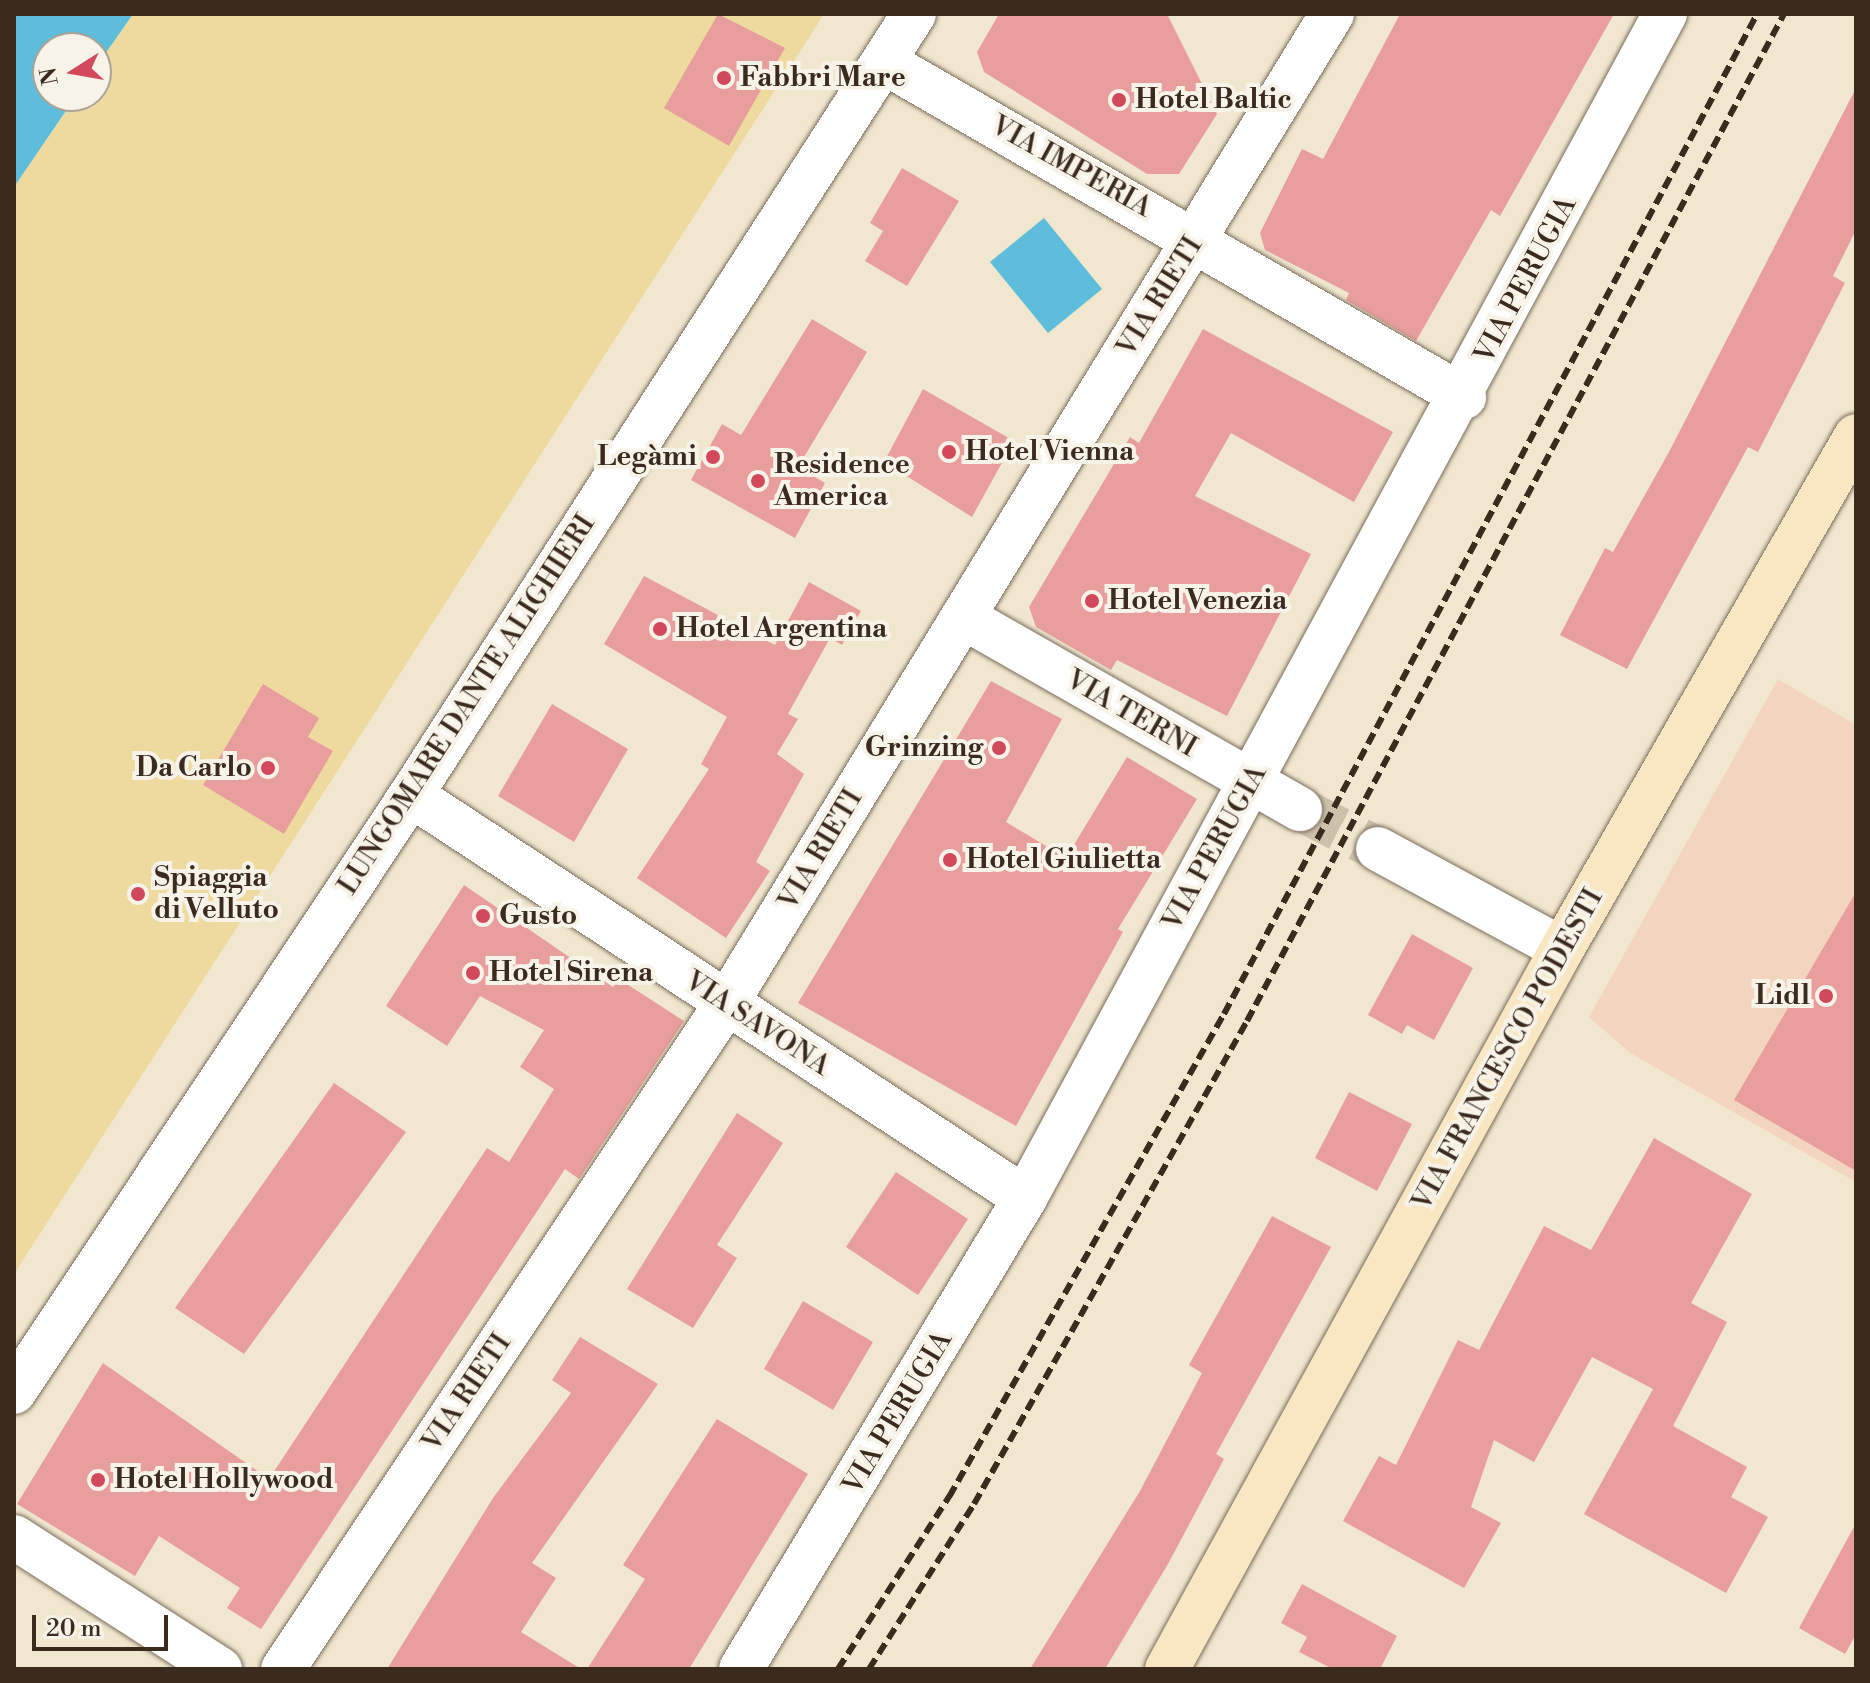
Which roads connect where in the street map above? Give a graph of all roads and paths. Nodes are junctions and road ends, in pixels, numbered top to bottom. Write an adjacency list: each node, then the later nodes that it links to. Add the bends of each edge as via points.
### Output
1 (914, 14): 4 (street, LUNGOMARE DANTE ALIGHIERI)
2 (1332, 14): 5 (street, VIA RIETI)
3 (1665, 14): 6 (street, VIA PERUGIA)
4 (884, 62): 5 (street, VIA IMPERIA); 10 (street, LUNGOMARE DANTE ALIGHIERI)
5 (1196, 238): 6 (street, VIA IMPERIA); 8 (street, VIA RIETI)
6 (1464, 397): 9 (street, VIA PERUGIA)
7 (1856, 436): 13 (main road, VIA FRANCESCO PODESTI)
8 (963, 617): 9 (street, VIA TERNI); 14 (street, VIA RIETI)
9 (1250, 782): 11 (street, VIA TERNI); 15 (street, VIA PERUGIA)
10 (411, 795): 14 (street, VIA SAVONA); 16 (street, LUNGOMARE DANTE ALIGHIERI)
11 (1300, 809)
12 (1378, 849): 13 (street)
13 (1562, 949): 21 (main road, VIA FRANCESCO PODESTI)
14 (726, 1004): 15 (street, VIA SAVONA); 19 (street, VIA RIETI)
15 (1025, 1198): 20 (street, VIA PERUGIA)
16 (14, 1392)
17 (14, 1537): 18 (street)
18 (220, 1669)
19 (283, 1669)
20 (741, 1669)
21 (1167, 1669)

